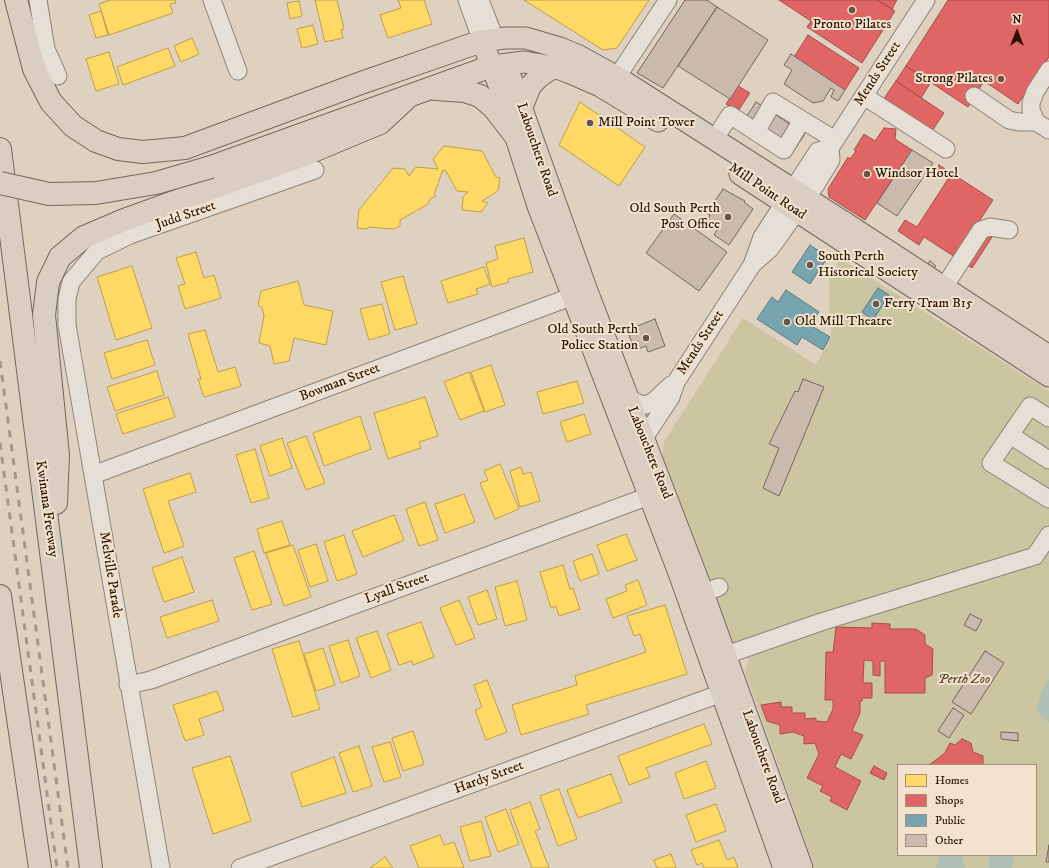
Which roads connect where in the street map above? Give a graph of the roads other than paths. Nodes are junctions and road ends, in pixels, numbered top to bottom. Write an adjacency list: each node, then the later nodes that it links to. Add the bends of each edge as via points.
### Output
1 (16, 0): 8 (highway, via 34,69 51,102 73,126 96,141 118,149 143,152 185,148 369,80)
2 (38, 0): 13 (street, via 46,49)
3 (212, 0): 12 (street)
4 (467, 0): 8 (street)
5 (480, 0): 8 (street)
6 (668, 0): 14 (street)
7 (926, 0): 16 (street, Mends Street)
8 (489, 40): 9 (main road); 14 (main road, Mill Point Road, via 526,38 560,48)
9 (499, 65): 10 (main road, Mill Point Road, via 524,62); 15 (highway); 19 (main road, Labouchere Road); 23 (main road, Labouchere Road)
10 (554, 67): 19 (main road, via 531,85); 30 (main road, Mill Point Road, via 600,86)
11 (1049, 70): 21 (street, via 1031,103 1031,110)
12 (238, 71)
13 (58, 76)
14 (617, 77): 24 (main road, Mill Point Road)
15 (429, 90): 18 (highway); 23 (highway, via 465,91 480,96 493,107)
16 (864, 96): 25 (street, Mends Street); 27 (street)
17 (974, 96): 21 (street, via 1009,120)
18 (407, 98): 29 (highway, bridge, via 211,167 156,183 96,193 49,194); 46 (highway, via 380,123 301,156 124,220 84,237 60,257 48,282 44,316 58,455)
19 (522, 107): 34 (main road, Labouchere Road)
20 (802, 120): 22 (street, via 784,150); 22 (street, via 773,102); 25 (street)
21 (1042, 126)
22 (756, 132): 24 (street, via 730,115)
23 (514, 134): 34 (main road, Labouchere Road, via 538,206)
24 (714, 140): 30 (main road, Mill Point Road)
25 (832, 144): 30 (street, Mends Street, via 831,160)
26 (0, 149): 46 (highway, Kwinana Freeway)
27 (946, 149)
28 (315, 170): 32 (street, Judd Street, via 130,235 97,251)
29 (0, 183)
30 (794, 201): 33 (main road, Mill Point Road); 36 (main road, Mill Point Road); 37 (street, Mends Street, via 762,237 752,265)
31 (1009, 230): 33 (street, via 990,227 982,230)
32 (71, 282): 42 (street, Melville Parade, via 67,299 67,325)
33 (944, 287): 35 (main road, Mill Point Road)
34 (579, 293): 39 (main road, Labouchere Road); 39 (main road, Labouchere Road, via 626,396); 42 (street, Bowman Street)
35 (1049, 356)
36 (1049, 376)
37 (676, 382): 39 (street, Mends Street, via 654,401); 39 (street, Mends Street, via 671,397)
38 (1049, 418): 40 (street, via 1030,406)
39 (636, 428): 43 (main road, Labouchere Road)
40 (1010, 435): 41 (street); 44 (street, via 991,463)
41 (1049, 460)
42 (93, 475): 49 (street, Melville Parade)
43 (656, 493): 48 (main road, Labouchere Road, via 711,590); 49 (street, Lyall Street, via 151,680); 50 (main road, Labouchere Road, via 679,573)
44 (1049, 499)
45 (1049, 536): 48 (street, via 1034,556 821,622)
46 (54, 567): 52 (highway, Kwinana Freeway)
47 (0, 596): 51 (highway)
48 (726, 655): 50 (main road, Labouchere Road)
49 (128, 685): 53 (street, Melville Parade)
50 (729, 690): 54 (street, Hardy Street); 55 (main road, Labouchere Road); 56 (main road, Labouchere Road)
51 (40, 868)
52 (91, 868)
53 (160, 868)
54 (240, 868)
55 (784, 868)
56 (802, 868)

